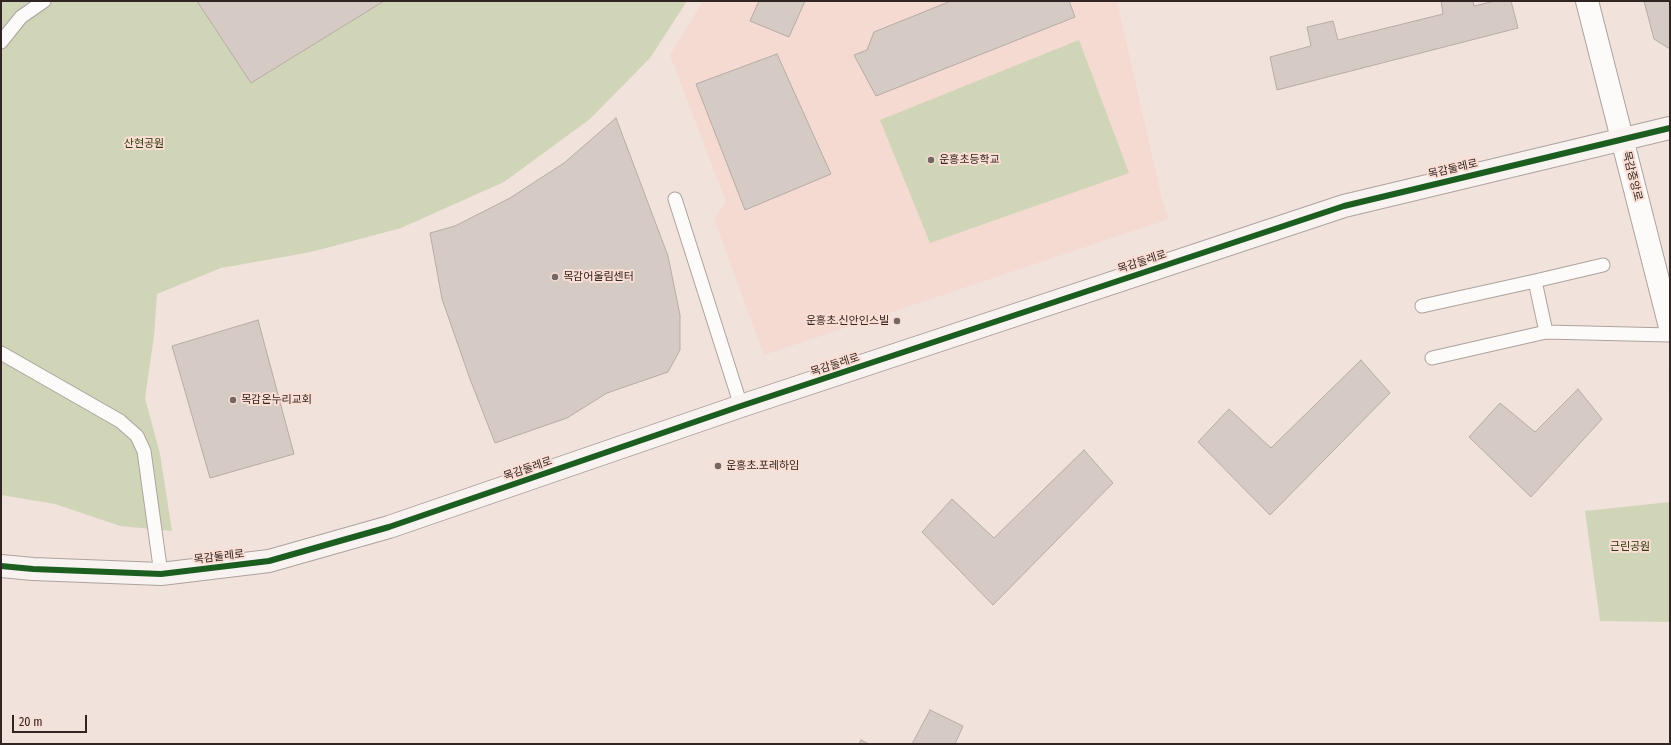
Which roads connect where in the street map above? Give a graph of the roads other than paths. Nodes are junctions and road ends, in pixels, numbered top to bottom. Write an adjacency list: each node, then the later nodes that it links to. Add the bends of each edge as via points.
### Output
1 (44, 1): 3 (lane, via 21,17)
2 (1587, 1): 5 (street, 목감중앙로)
3 (1, 42)
4 (1670, 128): 5 (street, 목감둘레로)
5 (1622, 140): 10 (street, 목감중앙로); 15 (street, 목감둘레로, via 1344,206)
6 (675, 199): 15 (lane)
7 (1603, 265): 8 (lane)
8 (1535, 281): 9 (lane); 11 (lane)
9 (1422, 306)
10 (1670, 327)
11 (1546, 332): 12 (lane); 14 (lane)
12 (1670, 335)
13 (1, 353): 17 (lane, via 120,421 136,436 144,451)
14 (1432, 358)
15 (741, 406): 17 (street, 목감둘레로, via 389,527 269,561)
16 (1, 566): 17 (street, 목감둘레로)
17 (161, 574)

